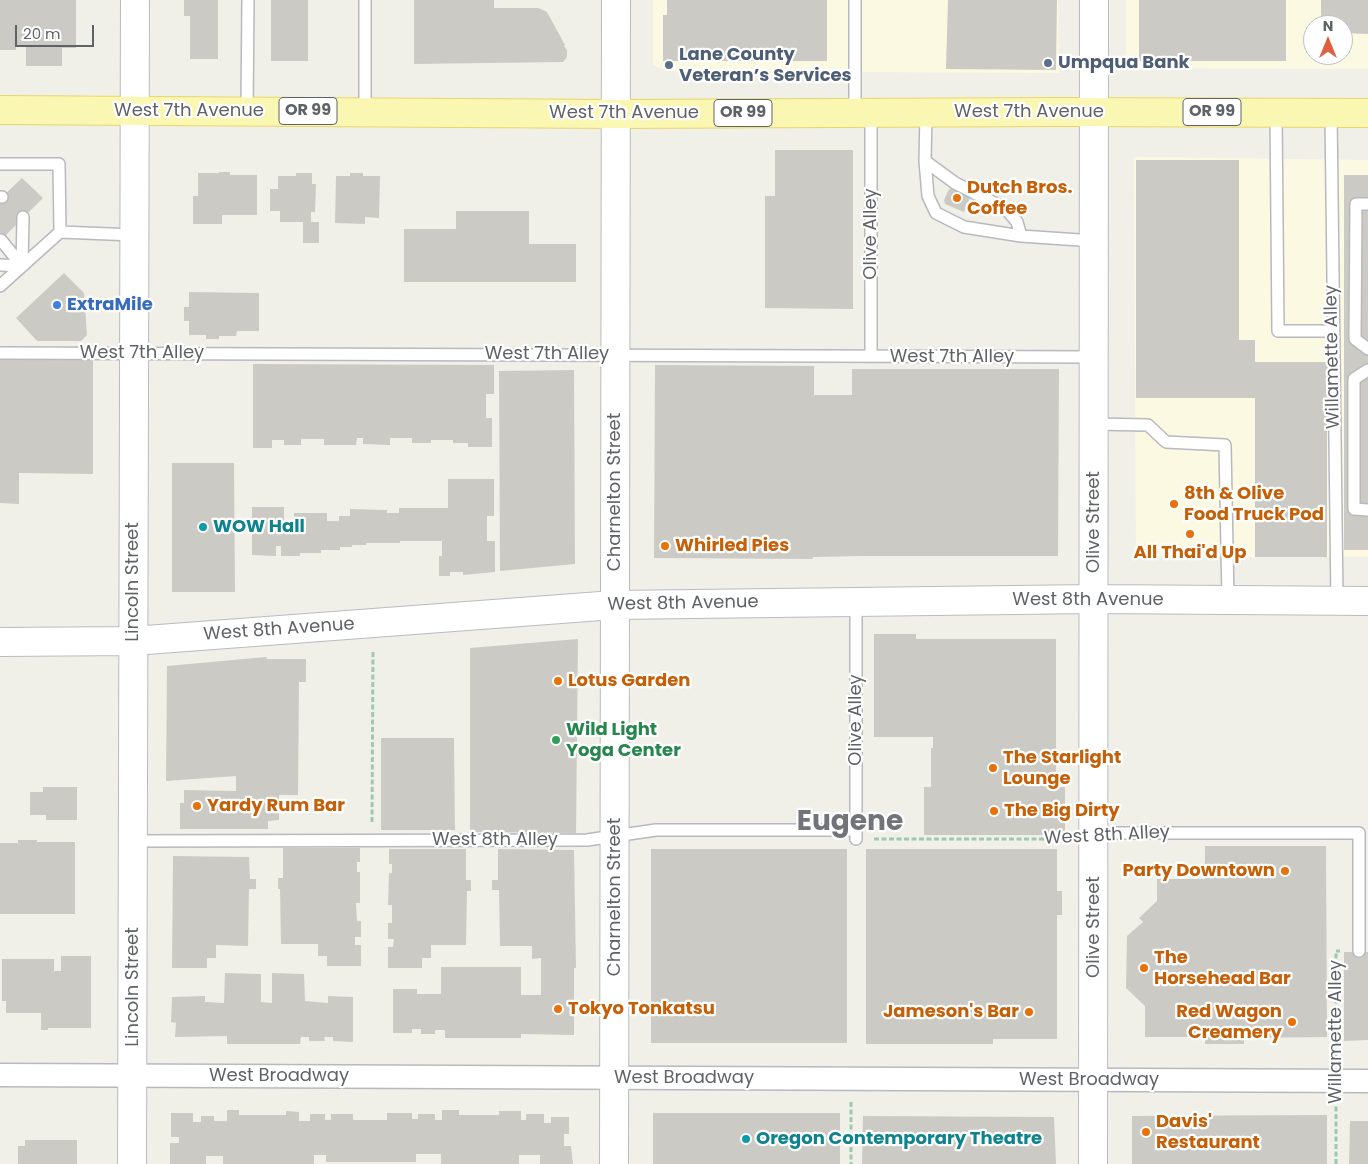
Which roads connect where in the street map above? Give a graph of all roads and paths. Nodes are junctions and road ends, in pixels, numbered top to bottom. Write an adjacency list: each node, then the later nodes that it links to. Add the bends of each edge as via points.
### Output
1 (135, 0): 8 (street, Lincoln Street)
2 (248, 0): 9 (lane)
3 (365, 0): 10 (lane)
4 (616, 0): 17 (street, Charnelton Street)
5 (855, 0): 12 (lane, Olive Alley)
6 (1094, 0): 11 (street, Olive Street)
7 (0, 110): 8 (main road, West 7th Avenue / OR 99)
8 (135, 110): 9 (main road, West 7th Avenue / OR 99); 23 (street, Lincoln Street)
9 (248, 111): 10 (main road, West 7th Avenue / OR 99)
10 (365, 112): 17 (main road, West 7th Avenue / OR 99)
11 (1094, 112): 13 (main road, West 7th Avenue / OR 99); 14 (main road, West 7th Avenue / OR 99); 26 (street, Olive Street)
12 (863, 113): 13 (main road, West 7th Avenue / OR 99); 17 (main road, West 7th Avenue / OR 99); 35 (lane, Olive Alley)
13 (926, 113): 18 (lane)
14 (1276, 113): 15 (main road, West 7th Avenue / OR 99); 30 (lane, via 1278,331)
15 (1331, 113): 16 (main road, West 7th Avenue / OR 99); 30 (lane, Willamette Alley)
16 (1368, 113)
17 (616, 114): 34 (street, Charnelton Street)
18 (925, 161): 24 (lane, via 955,183 1006,209); 24 (lane, via 928,196 936,213 964,227)
19 (0, 164): 22 (lane, via 59,164)
20 (1368, 204): 31 (lane, via 1356,204 1355,338)
21 (23, 218): 28 (lane)
22 (60, 232): 23 (lane); 28 (lane)
23 (134, 235): 33 (street, Lincoln Street)
24 (1021, 236): 26 (lane)
25 (1, 240): 28 (lane)
26 (1094, 241): 36 (street, Olive Street)
27 (0, 265): 28 (lane)
28 (22, 266): 29 (lane)
29 (0, 286)
30 (1333, 331): 42 (lane, Willamette Alley)
31 (1368, 349)
32 (0, 353): 33 (lane, West 7th Alley)
33 (134, 353): 34 (lane, West 7th Alley); 47 (street, Lincoln Street)
34 (616, 355): 35 (lane, West 7th Alley); 45 (street, Charnelton Street)
35 (871, 356): 36 (lane, West 7th Alley)
36 (1094, 357): 38 (street, Olive Street)
37 (1368, 370): 39 (lane, via 1354,379 1354,509)
38 (1094, 424): 40 (street, Olive Street); 41 (lane, via 1148,425 1166,442 1225,445)
39 (1368, 510)
40 (1094, 599): 41 (street, West 8th Avenue); 44 (street, West 8th Avenue); 49 (street, Olive Street)
41 (1228, 600): 42 (street, West 8th Avenue)
42 (1337, 601): 43 (street, West 8th Avenue)
43 (1368, 601)
44 (856, 602): 45 (street, West 8th Avenue); 51 (lane, Olive Alley)
45 (614, 605): 47 (street, West 8th Avenue); 52 (street, Charnelton Street)
46 (0, 642): 47 (street, West 8th Avenue)
47 (133, 642): 54 (street, Lincoln Street)
48 (373, 646): 53 (path)
49 (1094, 833): 50 (lane, West 8th Alley); 51 (path, West 8th Alley, via 1069,839); 60 (street, Olive Street)
50 (1359, 833): 55 (lane, Willamette Alley)
51 (856, 834): 52 (lane, West 8th Alley, via 656,830)
52 (615, 837): 53 (lane, West 8th Alley, via 587,840); 58 (street, Charnelton Street)
53 (372, 840): 54 (lane, West 8th Alley)
54 (133, 842): 57 (street, Lincoln Street)
55 (1359, 951): 61 (path, Willamette Alley, via 1336,951)
56 (0, 1075): 57 (street, West Broadway)
57 (133, 1076): 58 (street, West Broadway); 63 (street, Lincoln Street)
58 (615, 1078): 59 (street, West Broadway); 64 (street, Charnelton Street)
59 (851, 1079): 60 (street, West Broadway); 65 (path)
60 (1093, 1080): 61 (street, West Broadway); 66 (street, Olive Street)
61 (1337, 1081): 62 (street, West Broadway); 67 (path, Willamette Alley)
62 (1368, 1081)
63 (132, 1164)
64 (614, 1164)
65 (851, 1164)
66 (1093, 1164)
67 (1336, 1164)

